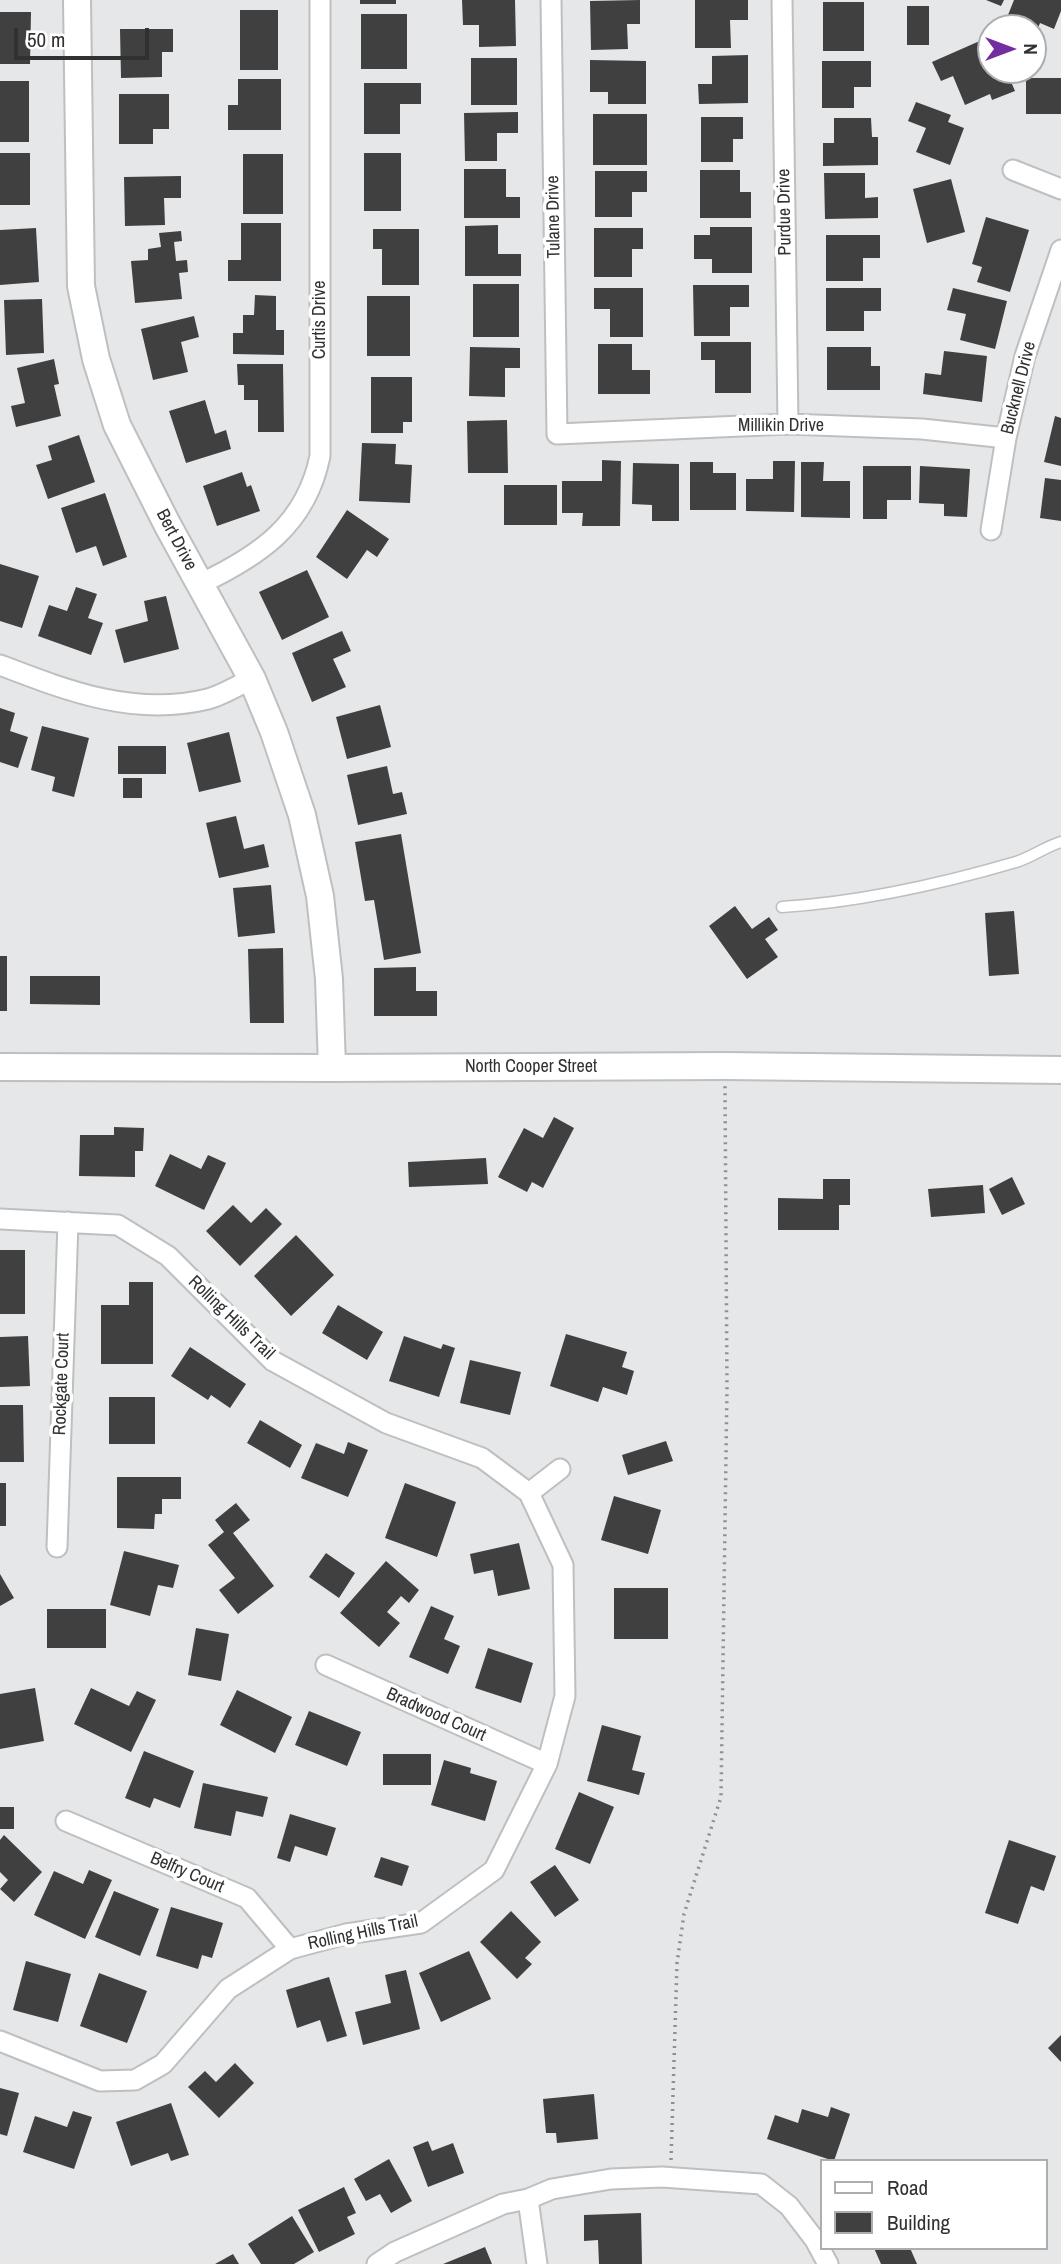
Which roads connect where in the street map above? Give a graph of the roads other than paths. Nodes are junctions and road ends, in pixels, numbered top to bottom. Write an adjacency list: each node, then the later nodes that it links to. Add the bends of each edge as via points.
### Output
1 (77, 0): 12 (street, Bert Drive, via 81,286 93,347 117,425)
2 (320, 0): 12 (street, Curtis Drive, via 320,456 315,480 283,531 258,553)
3 (551, 0): 9 (street, Tulane Drive)
4 (782, 0): 8 (street, Purdue Drive)
5 (1013, 170): 6 (street)
6 (1061, 189)
7 (1061, 250): 10 (street, Bucknell Drive, via 1025,356)
8 (788, 424): 9 (street, Millikin Drive); 10 (street, Millikin Drive, via 922,429)
9 (557, 434)
10 (1006, 438): 11 (street, Bucknell Drive)
11 (991, 530)
12 (200, 584): 14 (street, Bert Drive)
13 (0, 665): 14 (street, via 106,701 156,706 209,699)
14 (252, 679): 18 (street, Bert Drive, via 302,815 320,896 330,979)
15 (1061, 842): 16 (lane, via 1020,861 943,881 824,904)
16 (782, 906)
17 (0, 1067): 18 (street, North Cooper Street)
18 (332, 1068): 19 (street, North Cooper Street)
19 (1061, 1070)
20 (0, 1219): 21 (street, Rolling Hills Trail)
21 (68, 1222): 23 (street, Rolling Hills Trail, via 118,1225 168,1256 273,1361 386,1423 482,1458); 24 (street, Rockgate Court)
22 (560, 1469): 23 (street)
23 (529, 1493): 26 (street, Rolling Hills Trail, via 563,1565 565,1696)
24 (57, 1547)
25 (326, 1665): 26 (street, Bradwood Court)
26 (547, 1764): 28 (street, Rolling Hills Trail, via 494,1870 455,1900 421,1923 346,1934)
27 (66, 1821): 28 (street, Belfry Court, via 247,1898)
28 (290, 1949): 29 (street, Rolling Hills Trail, via 228,1989 163,2064 135,2080 100,2081)
29 (0, 2041)
30 (528, 2199): 31 (street, via 552,2189 666,2168 761,2184 789,2206); 32 (street, via 450,2226); 33 (street)
31 (820, 2249)
32 (377, 2264)
33 (537, 2264)

